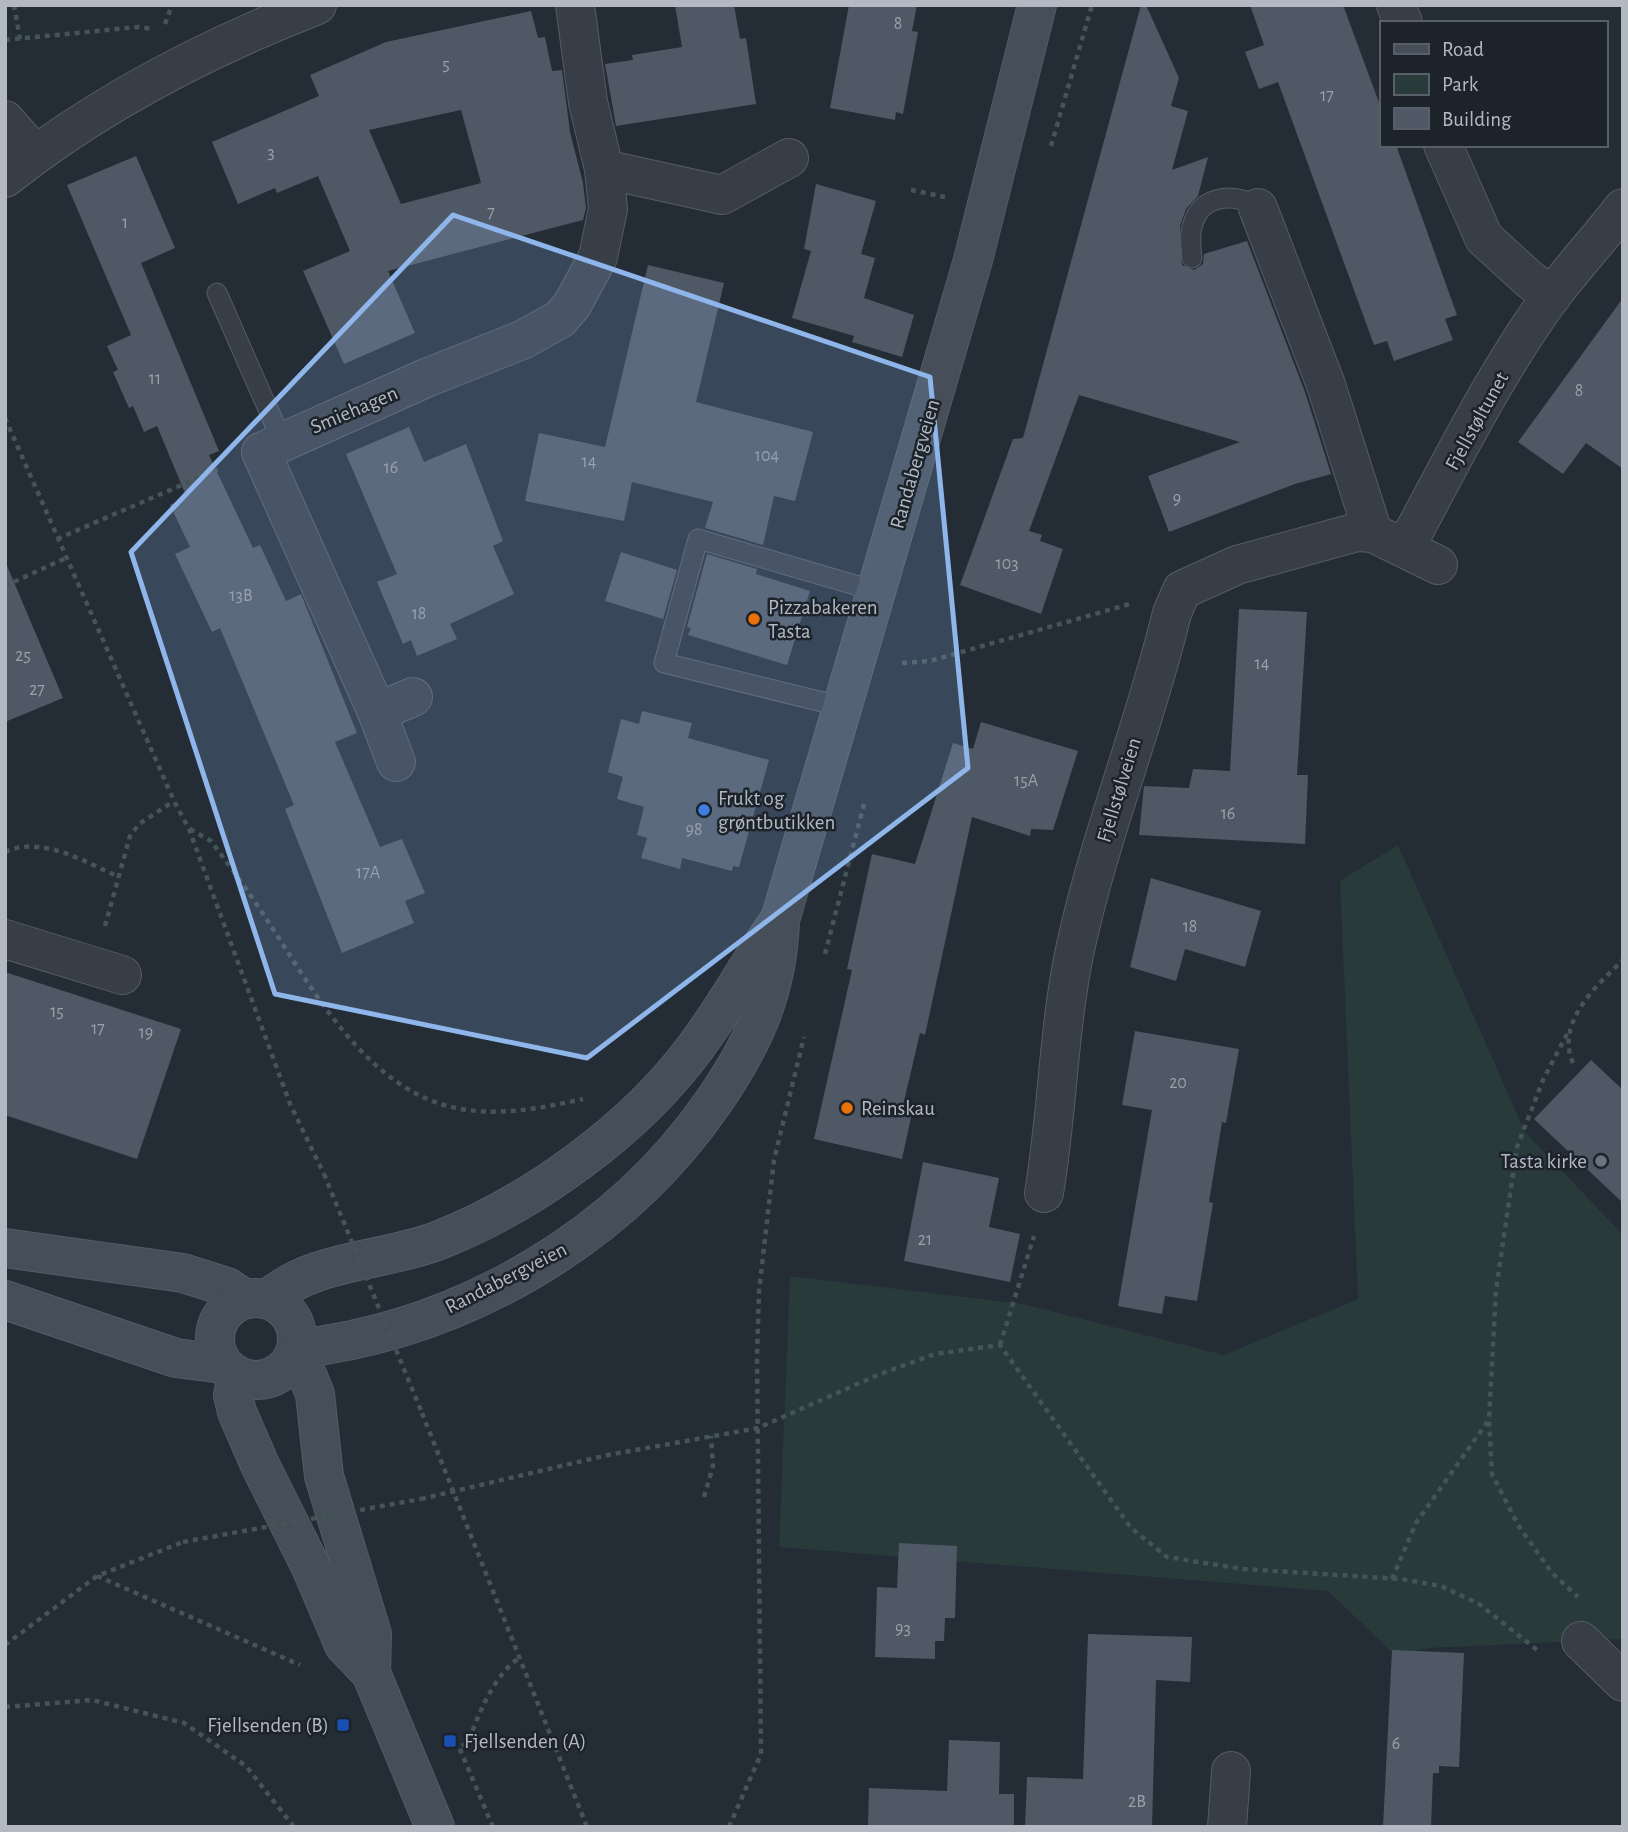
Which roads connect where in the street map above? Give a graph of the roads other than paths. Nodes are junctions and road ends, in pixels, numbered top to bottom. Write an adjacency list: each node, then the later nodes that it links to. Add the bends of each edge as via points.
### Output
1 (317, 5): 6 (street, via 180,67)
2 (575, 5): 8 (street, Smiehagen, via 588,102)
3 (1037, 5): 18 (main road, Randabergveien, via 973,260)
4 (5, 120): 6 (street)
5 (1444, 147): 14 (street, via 1484,238)
6 (35, 154): 9 (street)
7 (789, 158): 8 (street, via 722,195)
8 (604, 169): 15 (street, Smiehagen, via 608,209 598,257 560,319 522,340)
9 (5, 178)
10 (1258, 208): 12 (lane, via 1246,199 1225,197 1201,209 1193,223); 16 (street)
11 (1623, 208): 14 (street, Fjellstøltunet)
12 (1192, 258)
13 (217, 293): 15 (lane)
14 (1552, 296): 16 (street, Fjellstøltunet)
15 (271, 447): 21 (street)
16 (1389, 540): 17 (street); 26 (street, Fjellstølveien, via 1357,532 1237,565 1182,590 1107,828 1075,949)
17 (1438, 565)
18 (879, 592): 20 (main road, Randabergveien); 20 (lane, via 698,539 664,663)
19 (413, 697): 21 (street)
20 (843, 707): 23 (main road, Randabergveien)
21 (377, 712): 22 (street)
22 (396, 762)
23 (780, 920): 28 (main road, Randabergveien, via 695,1048 669,1078 609,1136 559,1174 437,1241 300,1277); 30 (main road, Randabergveien, via 779,960 770,997 749,1046 693,1132 655,1177 591,1233 547,1261 465,1301 366,1338)
24 (5, 939): 25 (street)
25 (108, 970)
26 (1044, 1193)
27 (5, 1248): 28 (main road, via 183,1273)
28 (257, 1299): 30 (main road, via 282,1306 293,1318 298,1334); 31 (main road, via 226,1312 215,1333 216,1349)
29 (5, 1300): 31 (main road, via 176,1358)
30 (295, 1354): 31 (main road, via 272,1377 254,1381); 33 (main road, via 315,1394 324,1476 372,1634)
31 (230, 1370): 33 (main road, via 237,1412 260,1465 344,1645)
32 (1581, 1642): 34 (street)
33 (371, 1674): 36 (main road)
34 (1620, 1675)
35 (1231, 1772): 37 (street)
36 (435, 1827)
37 (1227, 1827)

